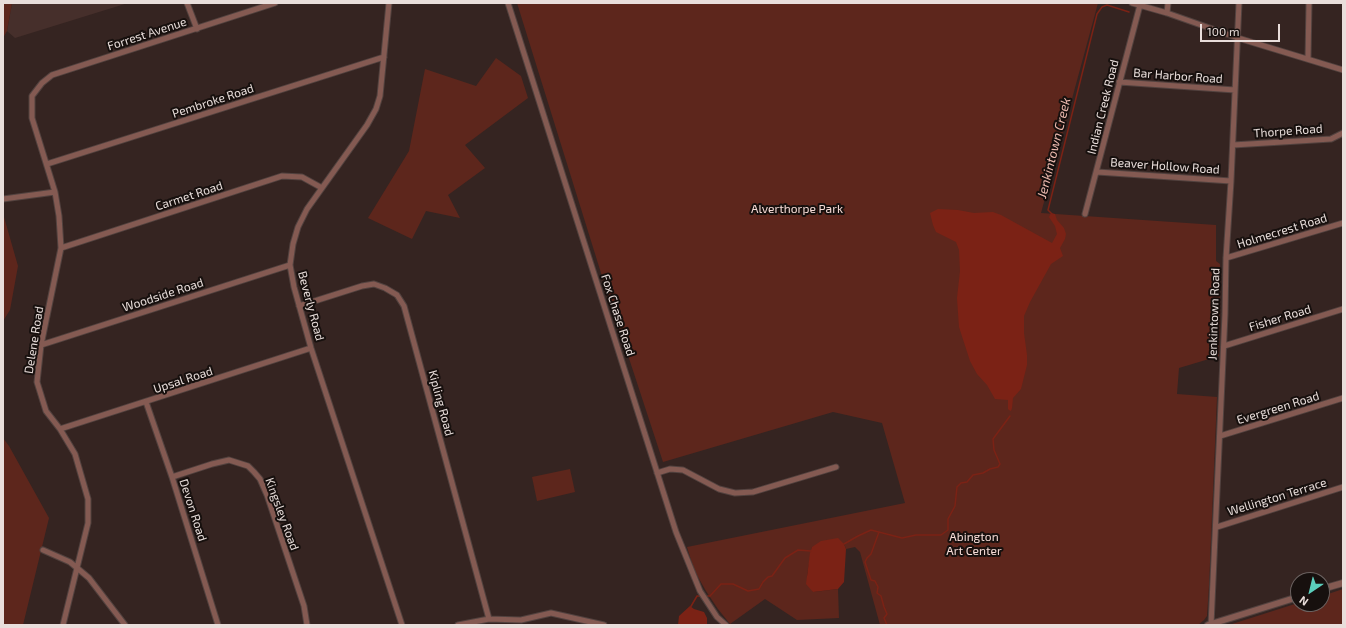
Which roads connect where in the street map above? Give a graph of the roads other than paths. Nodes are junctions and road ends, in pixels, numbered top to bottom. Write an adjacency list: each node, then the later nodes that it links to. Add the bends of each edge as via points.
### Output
1 (187, 3): 11 (street)
2 (275, 3): 11 (street, Forrest Avenue)
3 (389, 3): 13 (street, Beverly Road)
4 (508, 3): 42 (street, Fox Chase Road)
5 (1132, 3): 9 (street)
6 (1168, 3): 10 (street)
7 (1239, 3): 12 (street, Jenkintown Road)
8 (1309, 3): 14 (street)
9 (1140, 5): 10 (street); 16 (street, Indian Creek Road)
10 (1167, 13): 12 (street)
11 (197, 29): 18 (street, Forrest Avenue, via 52,75)
12 (1238, 38): 14 (street); 17 (street, Jenkintown Road)
13 (384, 57): 21 (street, Pembroke Road); 24 (street, Beverly Road, via 376,109)
14 (1308, 59): 15 (street)
15 (1343, 70)
16 (1120, 82): 17 (street, Bar Harbor Road); 22 (street, Indian Creek Road)
17 (1235, 90): 20 (street, Jenkintown Road)
18 (32, 96): 21 (street, Delene Road, via 32,118)
19 (1343, 133): 20 (street, Thorpe Road, via 1331,138)
20 (1233, 144): 23 (street, Jenkintown Road)
21 (47, 164): 25 (street, Delene Road)
22 (1097, 172): 23 (street, Beaver Hollow Road); 27 (street, Indian Creek Road)
23 (1231, 181): 30 (street, Jenkintown Road)
24 (322, 188): 29 (street, Carmet Road, via 302,177 282,176); 31 (street, Beverly Road, via 298,227)
25 (55, 192): 26 (street); 29 (street, Delene Road)
26 (3, 199)
27 (1085, 214)
28 (1343, 224): 30 (street, Holmecrest Road)
29 (61, 248): 34 (street, Delene Road)
30 (1226, 258): 35 (street, Jenkintown Road)
31 (290, 265): 32 (street, Beverly Road); 34 (street, Woodside Road)
32 (299, 306): 36 (street, Beverly Road); 51 (street, Kipling Road, via 374,284 397,296 404,306)
33 (1343, 309): 35 (street, Fisher Road)
34 (42, 344): 39 (street, Delene Road, via 37,382 46,410)
35 (1224, 346): 40 (street, Jenkintown Road)
36 (312, 348): 38 (street, Upsal Road); 56 (street, Beverly Road)
37 (1343, 398): 40 (street, Evergreen Road)
38 (146, 402): 39 (street, Upsal Road); 43 (street, Devon Road)
39 (60, 429): 47 (street, Delene Road, via 75,454 88,499 88,523)
40 (1220, 436): 45 (street, Jenkintown Road)
41 (836, 467): 42 (street, via 753,492 735,493 719,489 683,470 670,469)
42 (657, 473): 59 (street, Fox Chase Road, via 681,546 700,591)
43 (172, 477): 54 (street, Devon Road); 55 (street, Kingsley Road, via 229,460 248,466 254,472 267,495 304,606)
44 (1343, 487): 45 (street, Wellington Terrace)
45 (1216, 527): 60 (street, Jenkintown Road)
46 (43, 550): 47 (street)
47 (78, 568): 52 (street, Delene Road); 53 (street, via 90,578)
48 (1343, 583): 49 (street)
49 (1330, 587)
50 (1290, 600): 60 (street)
51 (488, 619): 57 (street); 58 (street, via 521,620 551,613)
52 (63, 625)
53 (126, 625)
54 (218, 625)
55 (307, 625)
56 (402, 625)
57 (458, 625)
58 (604, 625)
59 (726, 625)
60 (1210, 625)

